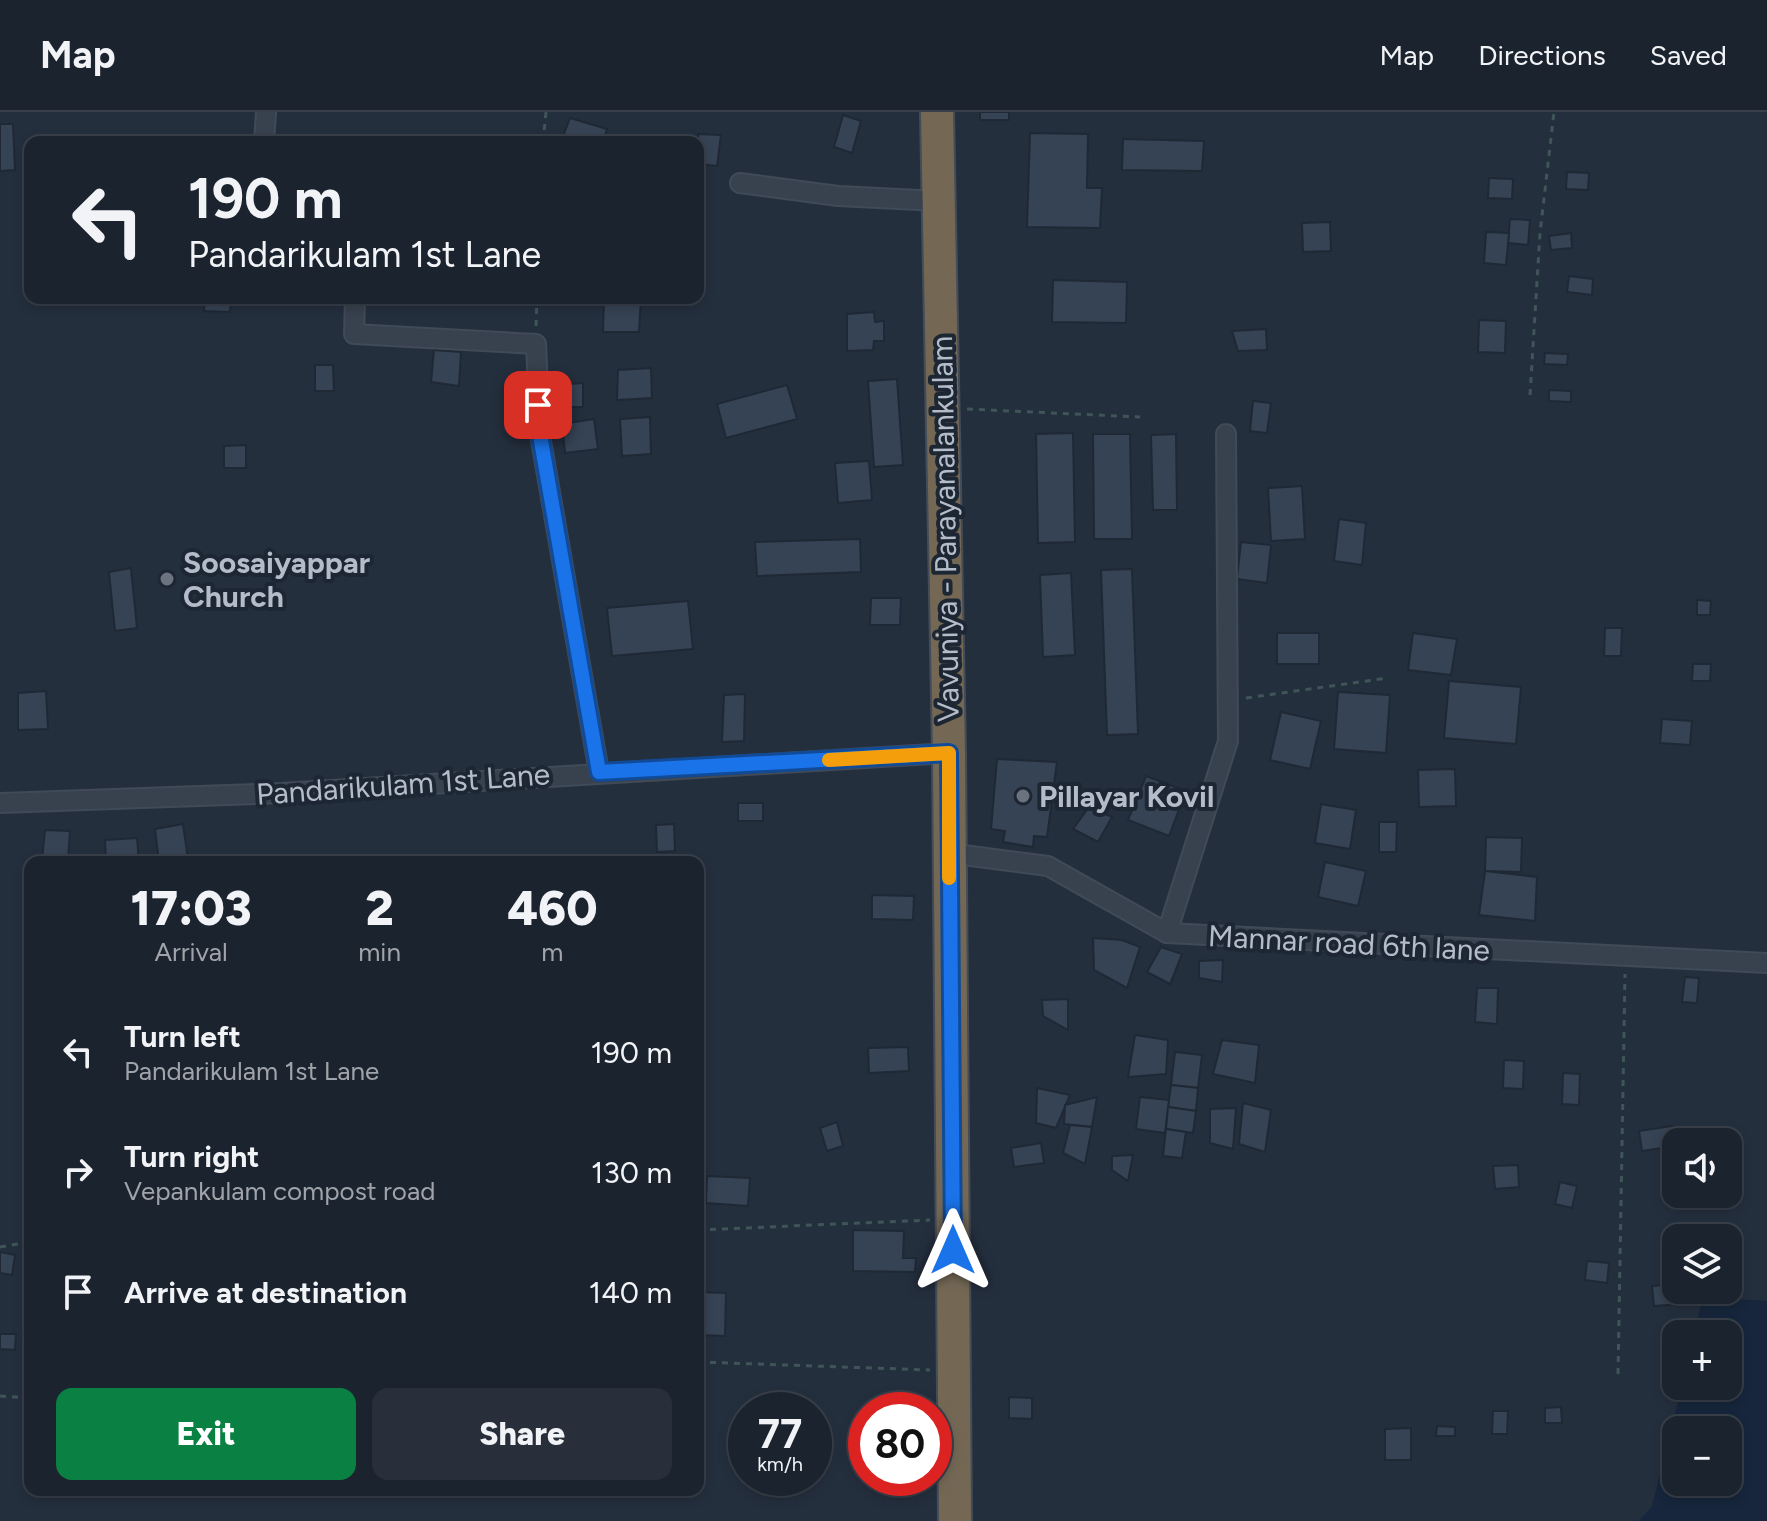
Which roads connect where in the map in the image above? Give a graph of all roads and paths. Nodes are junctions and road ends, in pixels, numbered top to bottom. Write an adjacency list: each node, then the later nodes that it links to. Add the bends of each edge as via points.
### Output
1 (266, 112): 5 (street)
2 (546, 112): 6 (path)
3 (937, 112): 8 (highway, Vavuniya - Parayanalankulam)
4 (1554, 112): 12 (path)
5 (264, 136)
6 (544, 136)
7 (740, 183): 8 (street, via 838,196)
8 (939, 201): 18 (highway, Vavuniya - Parayanalankulam)
9 (355, 304): 11 (street, via 354,334)
10 (537, 304): 11 (path)
11 (536, 344): 19 (street, via 540,435)
12 (1530, 395)
13 (965, 409): 14 (path)
14 (1140, 417)
15 (1226, 434): 17 (street)
16 (1388, 678): 17 (path)
17 (1228, 700): 22 (street, via 1228,741)
18 (949, 753): 19 (street, Pandarikulam 1st Lane); 21 (highway, Vavuniya - Parayanalankulam)
19 (599, 772): 20 (street, Pandarikulam 1st Lane, via 282,793)
20 (0, 803)
21 (948, 853): 22 (street, Mannar road 6th lane, via 1048,866); 25 (highway, Vavuniya - Parayanalankulam)
22 (1167, 933): 23 (street, Mannar road 6th lane)
23 (1626, 958): 24 (street, Mannar road 6th lane); 31 (path)
24 (1767, 963)
25 (954, 1219): 26 (path); 30 (highway, Vavuniya - Parayanalankulam)
26 (704, 1230)
27 (24, 1243): 28 (path)
28 (0, 1247)
29 (704, 1362): 30 (path)
30 (951, 1370): 34 (highway, Vavuniya - Parayanalankulam)
31 (1618, 1374)
32 (0, 1396): 33 (path)
33 (24, 1398)
34 (955, 1521)

